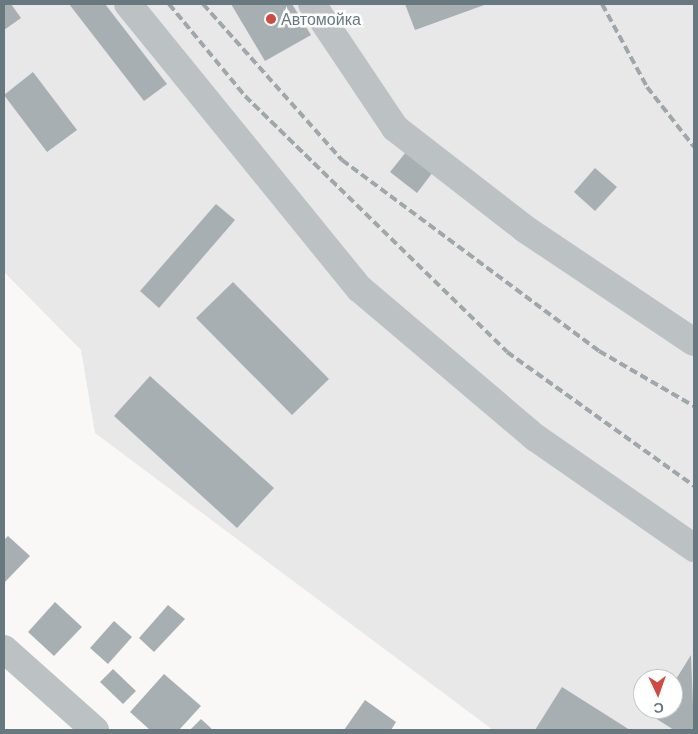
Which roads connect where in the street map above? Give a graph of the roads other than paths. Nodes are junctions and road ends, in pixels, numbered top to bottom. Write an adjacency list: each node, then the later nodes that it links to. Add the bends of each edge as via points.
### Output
1 (128, 4): 4 (street, via 360,289 536,438)
2 (312, 4): 3 (street, via 395,128 525,229)
3 (694, 342)
4 (694, 548)
5 (4, 650): 6 (street)
6 (95, 730)

